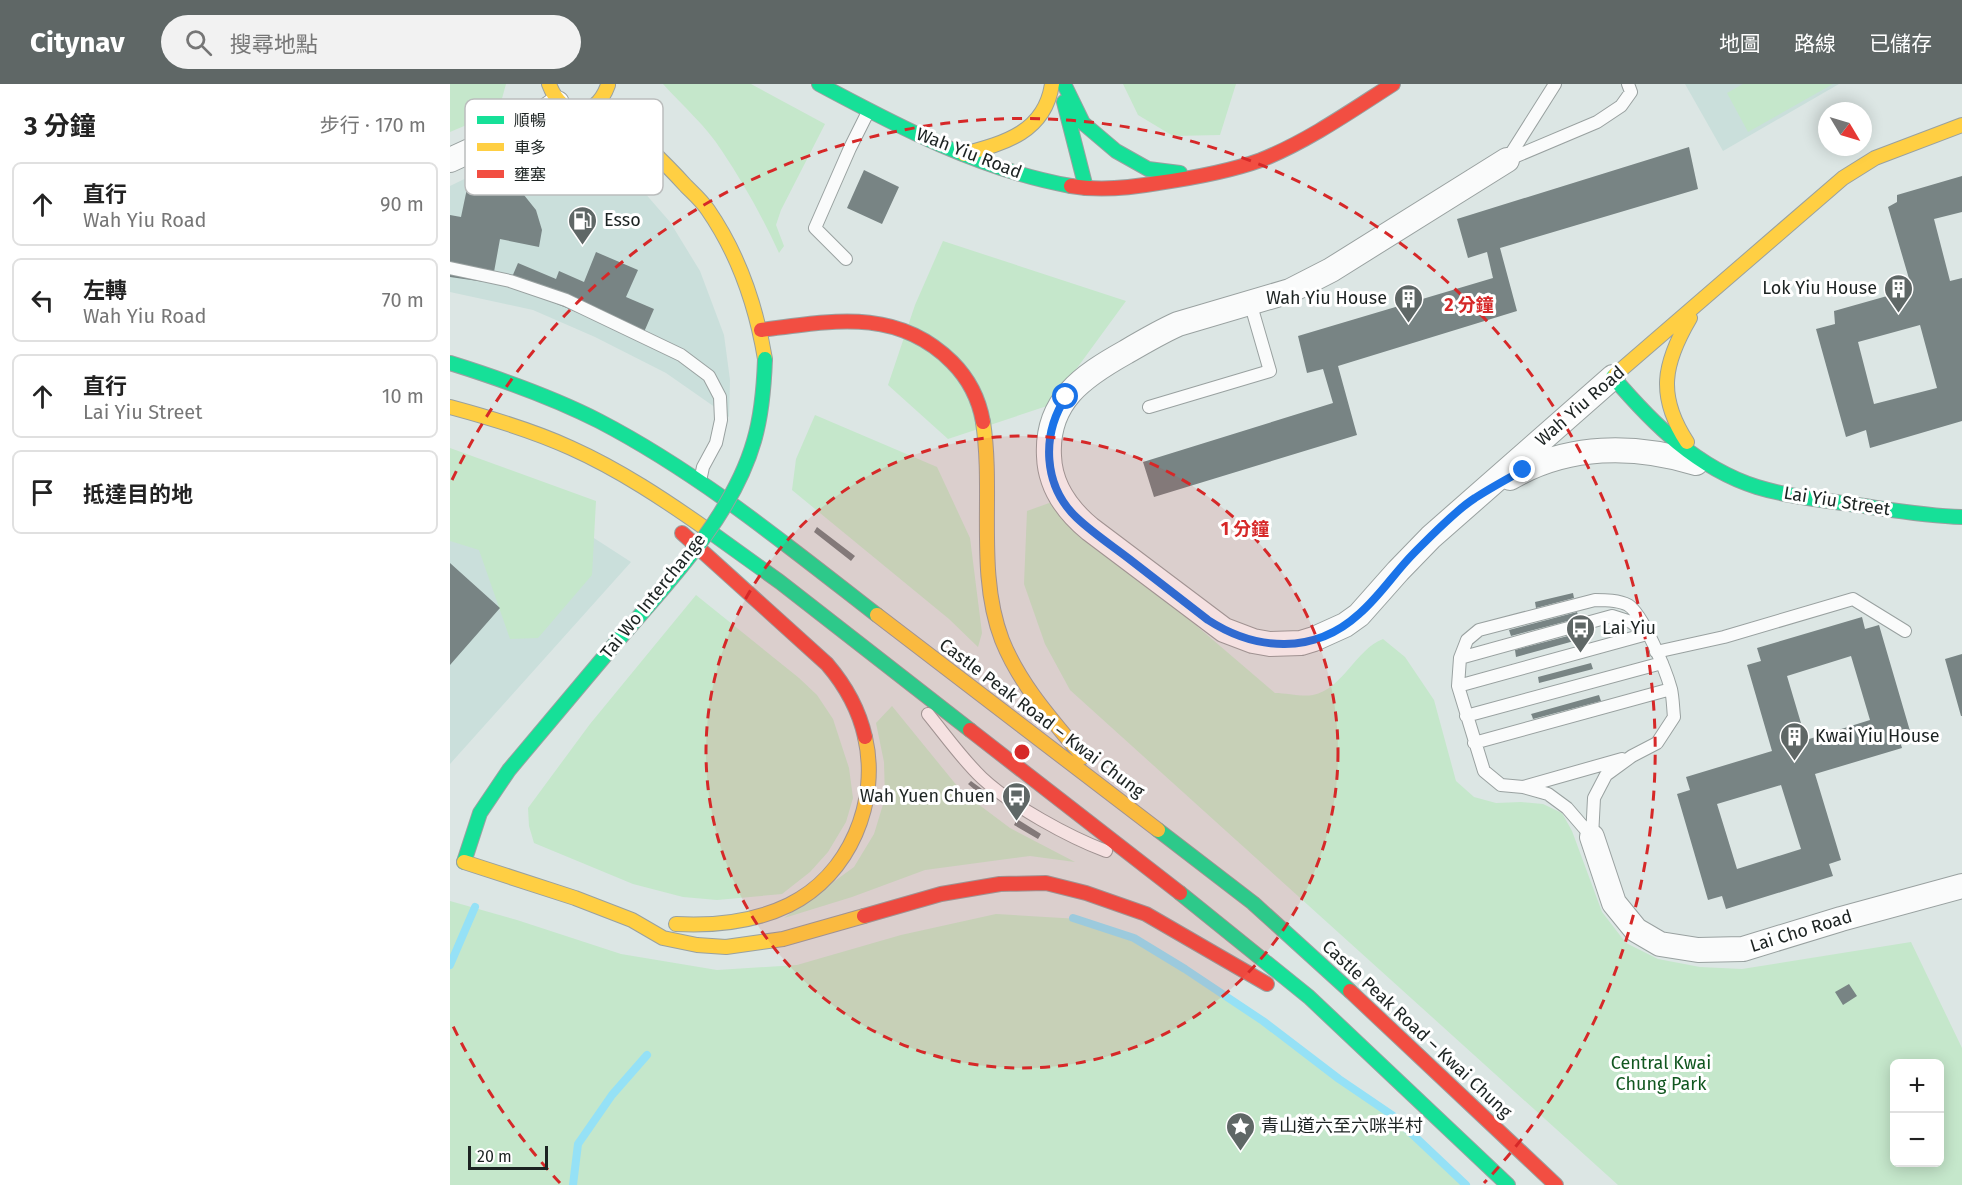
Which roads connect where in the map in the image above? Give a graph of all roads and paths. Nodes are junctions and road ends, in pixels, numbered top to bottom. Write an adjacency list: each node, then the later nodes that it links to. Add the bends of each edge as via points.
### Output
1 (608, 84): 8 (main road)
2 (819, 84): 9 (main road, Wah Yiu Road)
3 (1052, 84): 12 (main road, via 1047,106 1027,130 994,146)
4 (1062, 84): 16 (main road, via 1083,123 1116,151 1148,169); 17 (main road)
5 (1393, 84): 16 (main road, Wah Yiu Road, via 1291,146)
6 (1555, 84): 14 (lane)
7 (1628, 84): 14 (lane, via 1631,92 1621,106 1597,122)
8 (603, 99)
9 (868, 111): 12 (main road, Wah Yiu Road); 18 (lane, via 815,228)
10 (1962, 124): 20 (main road, Wah Yiu Road, via 1893,150 1843,178)
11 (465, 153): 13 (street)
12 (964, 154): 17 (main road, Wah Yiu Road, via 1012,172)
13 (450, 160)
14 (1507, 160): 21 (street, Wah Yiu Road, via 1331,270 1290,291)
15 (663, 162): 22 (main road, Tai Wo Interchange, via 707,208 729,244)
16 (1206, 176): 17 (main road, Wah Yiu Road, via 1131,188)
17 (1086, 188)
18 (846, 259)
19 (450, 268): 29 (lane, via 510,281 566,300 681,354 709,376 720,397 721,420)
20 (1702, 299): 24 (main road, Wah Yiu Road); 28 (main road, via 1674,344 1666,388 1680,434)
21 (1250, 302): 26 (lane, via 1270,371); 30 (street, Wah Yiu Road, via 1161,331 1100,366 1066,397 1052,425 1049,462 1060,495 1076,517 1224,630 1253,641 1286,644 1330,633 1359,615 1414,553)
22 (761, 330): 43 (main road, via 849,321 878,324 924,338 953,363 972,388 983,420 987,559 1002,642 1034,696); 45 (main road, Tai Wo Interchange, bridge, via 765,360 761,412 750,453 730,495 666,586 509,770 480,813)
23 (450, 363): 29 (main road, Castle Peak Road – Kwai Chung, via 516,384 619,431)
24 (1613, 377): 28 (main road, Lai Yiu Street, via 1674,440); 30 (street, Wah Yiu Road)
25 (450, 407): 27 (main road, via 537,434)
26 (1149, 407)
27 (610, 467): 36 (main road, via 730,545); 48 (main road, via 838,677 858,712 869,749 870,789 863,821 844,856 815,888 781,909 744,920 699,926)
28 (1716, 469): 30 (street, Lai Yiu Street, via 1650,452 1591,451 1523,470); 31 (main road, Lai Yiu Street, via 1779,493)
29 (700, 483): 43 (main road, Castle Peak Road – Kwai Chung)
30 (1473, 499)
31 (1962, 517)
32 (1905, 631): 35 (lane, via 1853,599)
33 (1647, 634): 34 (lane, via 1631,622 1612,616); 34 (lane, via 1628,605 1595,600 1479,630 1467,640); 35 (lane); 37 (lane)
34 (1460, 657): 37 (lane)
35 (1659, 657): 38 (lane); 39 (lane)
36 (896, 673): 46 (main road); 46 (lane, via 984,780 1062,832)
37 (1458, 686): 39 (lane)
38 (1671, 689): 40 (lane); 41 (lane, via 1674,717 1658,743)
39 (1466, 716): 40 (lane)
40 (1474, 743): 42 (lane, via 1484,771 1501,785)
41 (1632, 756): 42 (lane); 44 (lane, via 1606,775 1594,798)
42 (1523, 787): 44 (lane, via 1548,794 1567,808)
43 (1117, 797): 51 (main road, Castle Peak Road – Kwai Chung, via 1286,932)
44 (1592, 837): 47 (street, Lai Cho Road, via 1614,903 1636,930 1660,944 1698,950 1743,949)
45 (457, 860): 48 (main road)
46 (1144, 866): 49 (main road, via 1287,979)
47 (1962, 886)
48 (632, 920): 49 (main road, via 663,938 726,947 783,939 941,894 1000,884 1046,883 1146,914 1245,970)
49 (1384, 1068): 50 (main road)
50 (1508, 1185)
51 (1556, 1185)

